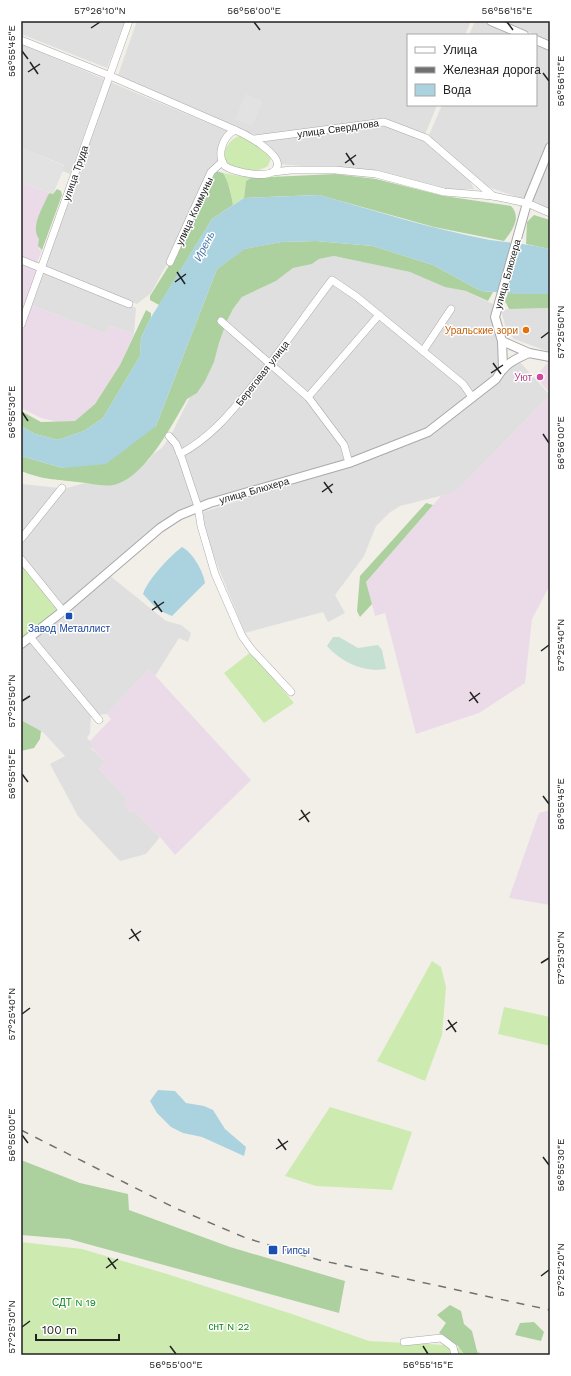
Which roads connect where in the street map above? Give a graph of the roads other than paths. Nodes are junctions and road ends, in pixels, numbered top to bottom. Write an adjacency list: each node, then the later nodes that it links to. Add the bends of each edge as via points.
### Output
1 (129, 21): 7 (street, улица Труда)
2 (491, 21): 3 (street)
3 (522, 34)
4 (21, 40): 7 (street)
5 (537, 40): 6 (street)
6 (550, 46)
7 (108, 76): 8 (street); 22 (street, улица Труда)
8 (220, 123): 9 (street); 10 (street)
9 (235, 130): 10 (street); 11 (street)
10 (226, 137): 14 (street, via 222,148)
11 (254, 139): 13 (street); 17 (street, улица Свердлова, via 384,122 426,138)
12 (550, 146): 18 (street, улица Блюхера)
13 (277, 160): 15 (street); 16 (street, via 277,167)
14 (222, 162): 16 (street, улица Свердлова, via 228,168 250,174); 21 (street, улица Коммуны, via 212,172)
15 (291, 170): 16 (street, улица Свердлова); 17 (street, улица Свердлова, via 335,170 376,174 444,192)
16 (273, 172)
17 (493, 196): 18 (street, улица Свердлова)
18 (527, 203): 19 (street, улица Свердлова); 28 (street, улица Блюхера, via 495,317)
19 (550, 213)
20 (21, 260): 22 (street)
21 (170, 262)
22 (41, 268): 23 (street); 27 (street, улица Труда)
23 (129, 304)
24 (451, 309): 29 (street)
25 (380, 315): 29 (street); 32 (street, Береговая улица, via 332,280); 34 (street)
26 (221, 321): 32 (street)
27 (21, 325)
28 (502, 341): 30 (street); 33 (street, улица Блюхера)
29 (423, 351): 35 (street, via 463,384)
30 (529, 353): 31 (street); 33 (street, улица Блюхера)
31 (550, 357)
32 (270, 364): 34 (street); 37 (street, Береговая улица, via 226,418 195,446)
33 (503, 368): 35 (street, улица Блюхера, via 496,379)
34 (308, 397): 38 (street, via 344,445)
35 (472, 397): 38 (street, улица Блюхера, via 428,432)
36 (169, 436): 37 (street)
37 (180, 454): 40 (street)
38 (349, 463): 40 (street, улица Блюхера)
39 (62, 488): 41 (street)
40 (198, 507): 43 (street, улица Блюхера, via 160,528); 46 (street, via 215,574 242,636)
41 (21, 539)
42 (21, 559): 43 (street)
43 (63, 611): 44 (street, улица Блюхера)
44 (30, 637): 45 (street, улица Блюхера); 47 (street)
45 (21, 644)
46 (291, 692)
47 (99, 720)
48 (404, 1342): 49 (street, via 441,1338 453,1347)
49 (455, 1355)

